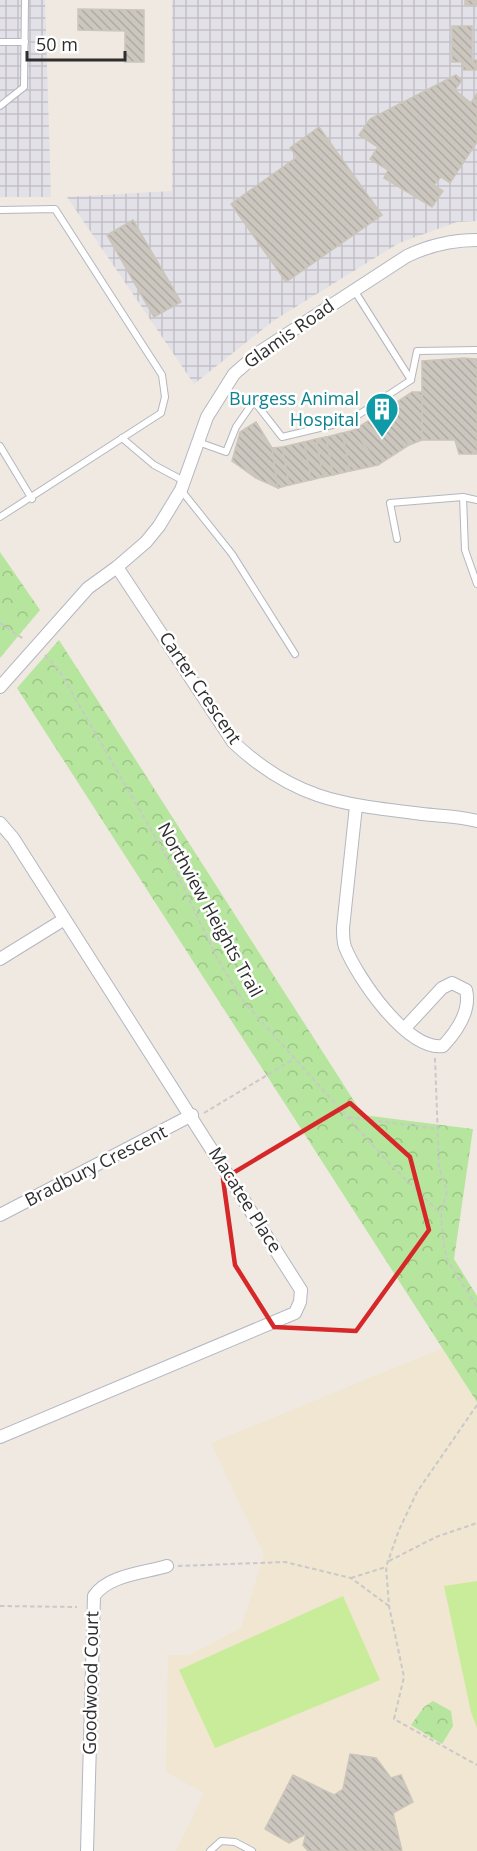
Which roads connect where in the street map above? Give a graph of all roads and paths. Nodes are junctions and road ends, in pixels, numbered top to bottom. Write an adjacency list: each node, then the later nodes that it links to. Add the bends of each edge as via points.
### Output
1 (25, 0): 3 (lane)
2 (0, 42): 3 (lane)
3 (25, 42): 4 (lane, via 24,87)
4 (0, 106)
5 (0, 210): 10 (lane, via 55,209 162,375 165,397 160,413)
6 (477, 240): 7 (street, Glamis Road, via 426,247)
7 (354, 290): 9 (lane); 11 (street, Glamis Road, via 258,352 234,374 207,417)
8 (477, 350): 9 (lane, via 417,351)
9 (411, 380): 11 (lane, via 349,422 282,437 254,401 236,427 226,452)
10 (122, 438): 13 (lane); 15 (lane)
11 (197, 442): 13 (street, Glamis Road)
12 (0, 446): 15 (lane)
13 (183, 485): 19 (street, Glamis Road, via 159,526); 24 (lane)
14 (464, 497): 16 (lane); 18 (lane, via 390,503); 20 (lane, via 465,550)
15 (32, 499): 17 (lane)
16 (477, 500)
17 (0, 517)
18 (397, 539)
19 (117, 567): 25 (street, Glamis Road, via 61,615); 26 (street, Carter Crescent, via 234,742 282,781 320,798)
20 (477, 584)
21 (0, 623): 22 (path)
22 (27, 642)
23 (41, 652): 33 (path, Northview Heights Trail, via 65,680 180,880 212,949 243,1001)
24 (295, 654)
25 (0, 687)
26 (356, 806): 27 (street, Carter Crescent); 31 (street, via 344,944 368,985)
27 (477, 821)
28 (0, 823): 29 (street, Macatee Place)
29 (63, 920): 30 (street); 34 (street, Macatee Place)
30 (0, 959)
31 (404, 1029): 32 (street); 32 (street, via 442,988 452,983 466,990 468,1006 450,1038 443,1046)
32 (435, 1047): 36 (path)
33 (294, 1059): 34 (path, via 209,1112); 35 (path, Northview Heights Trail)
34 (192, 1115): 38 (street, Bradbury Crescent); 43 (street, Macatee Place, via 301,1290 295,1313)
35 (348, 1117): 36 (path); 37 (path, Northview Heights Trail)
36 (438, 1129): 37 (path, via 439,1167 447,1191)
37 (441, 1214): 40 (path, via 448,1261)
38 (0, 1215)
39 (477, 1294): 40 (path)
40 (473, 1298): 41 (path)
41 (477, 1307)
42 (477, 1405): 45 (path, via 417,1492)
43 (0, 1437)
44 (477, 1523): 45 (path, via 436,1537)
45 (388, 1561): 47 (path)
46 (166, 1566): 48 (path, via 285,1562); 53 (street, Goodwood Court, via 111,1581 94,1596)
47 (386, 1567): 48 (path); 50 (path)
48 (351, 1578): 50 (path)
49 (0, 1606): 51 (path)
50 (389, 1606): 52 (path, via 404,1677 394,1719)
51 (77, 1607)
52 (477, 1766)
53 (87, 1851)
54 (210, 1851): 55 (lane, via 221,1841 235,1842)
55 (252, 1851)

